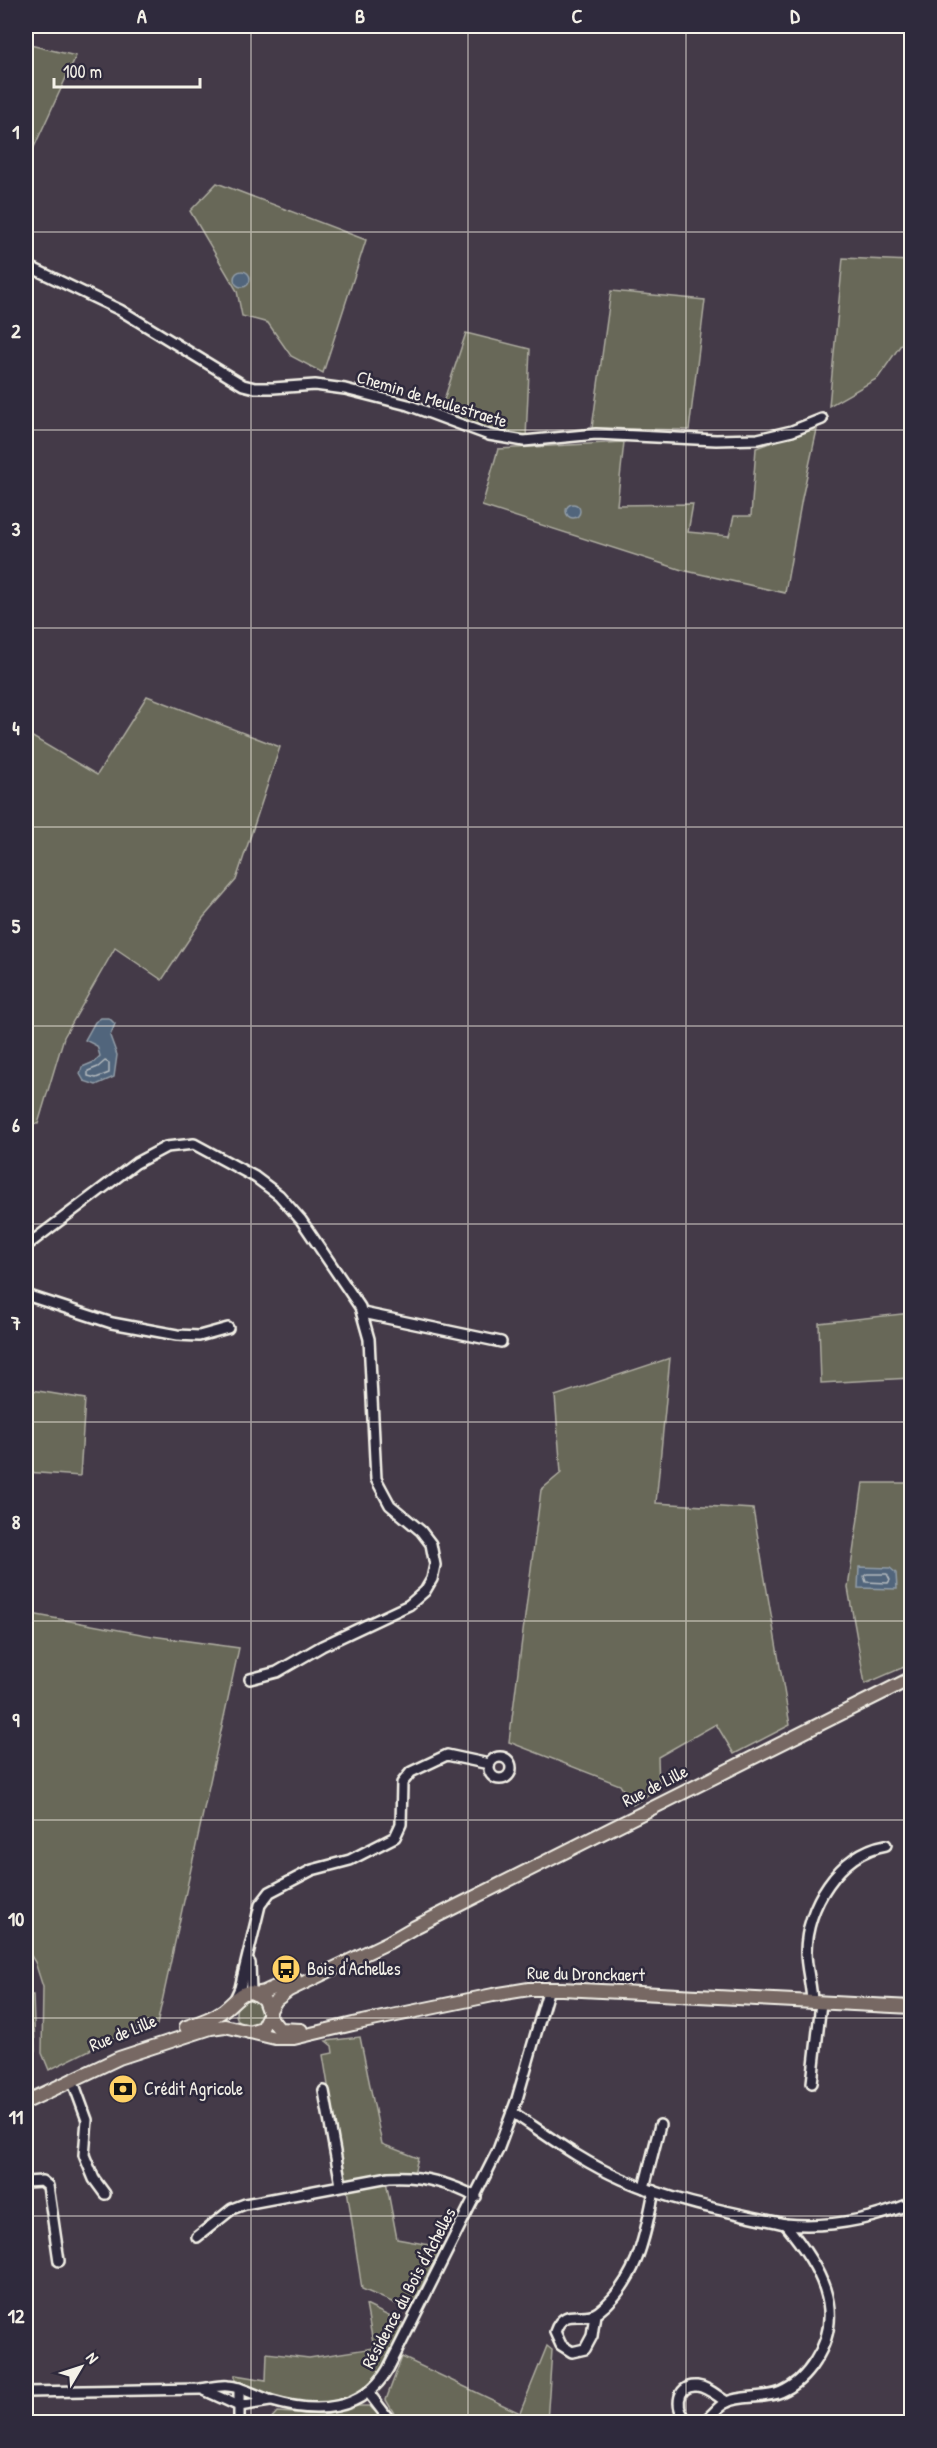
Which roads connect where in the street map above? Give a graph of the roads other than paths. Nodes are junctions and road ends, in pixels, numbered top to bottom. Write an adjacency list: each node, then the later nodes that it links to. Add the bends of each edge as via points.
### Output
1 (26, 265): 2 (street, Chemin de Meulestraete, via 120,310 243,385 345,389 408,405 499,438 524,441 596,434 748,440 782,434)
2 (822, 419)
3 (26, 1246): 5 (street, via 136,1163 166,1147 194,1144 258,1179 288,1204)
4 (26, 1295): 6 (street, via 112,1323 177,1335 199,1336)
5 (363, 1312): 7 (street); 9 (street, via 369,1340 376,1479 390,1505 421,1530 431,1544 435,1565 432,1579 409,1605 277,1672)
6 (228, 1328)
7 (501, 1342)
8 (912, 1678): 12 (main road, Rue de Lille)
9 (250, 1679)
10 (489, 1764): 13 (street, via 447,1755 407,1775 401,1788 400,1824 395,1837 350,1860 317,1868 270,1892 260,1905)
11 (886, 1845): 17 (street, via 870,1849 849,1863 818,1903 806,1947)
12 (415, 1927): 15 (main road, Rue de Lille, via 271,1989); 19 (main road, Rue de Lille, via 289,1990 276,2000)
13 (252, 1936): 15 (street, via 249,1971); 16 (street, via 240,1988)
14 (549, 1988): 17 (main road, Rue du Dronckaert); 20 (main road, Rue du Dronckaert, via 510,1992); 27 (street, Résidence du Bois d'Achelles)
15 (253, 1993): 16 (main road, via 242,1994); 19 (main road, via 264,2000)
16 (233, 2001): 21 (main road, via 231,2019); 25 (main road, Rue de Lille, via 211,2017 84,2067)
17 (816, 2003): 18 (main road, Rue du Dronckaert); 23 (street)
18 (912, 2007)
19 (269, 2014): 20 (main road, Rue du Dronckaert, via 277,2027 289,2031); 21 (main road, via 262,2028)
20 (353, 2024): 21 (main road, Rue du Dronckaert, via 294,2038)
21 (244, 2031): 22 (main road, Rue de Lille, via 225,2026 211,2028)
22 (72, 2079): 26 (main road, Rue de Lille); 33 (street, via 87,2120 84,2155)
23 (812, 2083)
24 (324, 2091): 30 (street)
25 (26, 2096)
26 (26, 2102)
27 (512, 2112): 31 (street, via 582,2158); 34 (street, Résidence du Bois d'Achelles)
28 (660, 2125): 31 (street)
29 (26, 2182): 38 (street, via 42,2181 48,2186)
30 (340, 2185): 34 (street, Résidence du Bois d'Achelles, via 413,2177 451,2185); 37 (street, Résidence du Bois d'Achelles, via 245,2204 232,2209)
31 (644, 2188): 32 (street)
32 (654, 2192): 36 (street); 39 (street, via 639,2257 621,2288)
33 (105, 2194)
34 (476, 2197): 43 (street, Résidence du Bois d'Achelles, via 388,2369)
35 (912, 2203): 36 (street, via 857,2220)
36 (785, 2224): 45 (street, via 808,2251 822,2277 829,2311 826,2339 814,2363 792,2386 774,2395)
37 (196, 2237)
38 (59, 2261)
39 (595, 2314): 39 (street, via 562,2319 555,2332 561,2345 572,2352 585,2349 592,2336)
40 (239, 2388): 41 (street, Résidence du Bois d'Achelles); 44 (street, Résidence du Bois d'Achelles); 46 (street)
41 (200, 2389): 42 (street, Résidence du Bois d'Achelles); 46 (street, Résidence du Bois d'Achelles)
42 (26, 2392)
43 (368, 2392): 44 (street, Résidence du Bois d'Achelles, via 349,2404 326,2409); 48 (street, Résidence du Bois d'Achelles)
44 (272, 2401): 46 (street, Résidence du Bois d'Achelles)
45 (727, 2402): 49 (street, via 703,2387 688,2388 680,2395 678,2405 682,2416); 50 (street)
46 (239, 2406): 47 (street)
47 (239, 2422)
48 (392, 2422)
49 (690, 2422)
50 (702, 2422)

